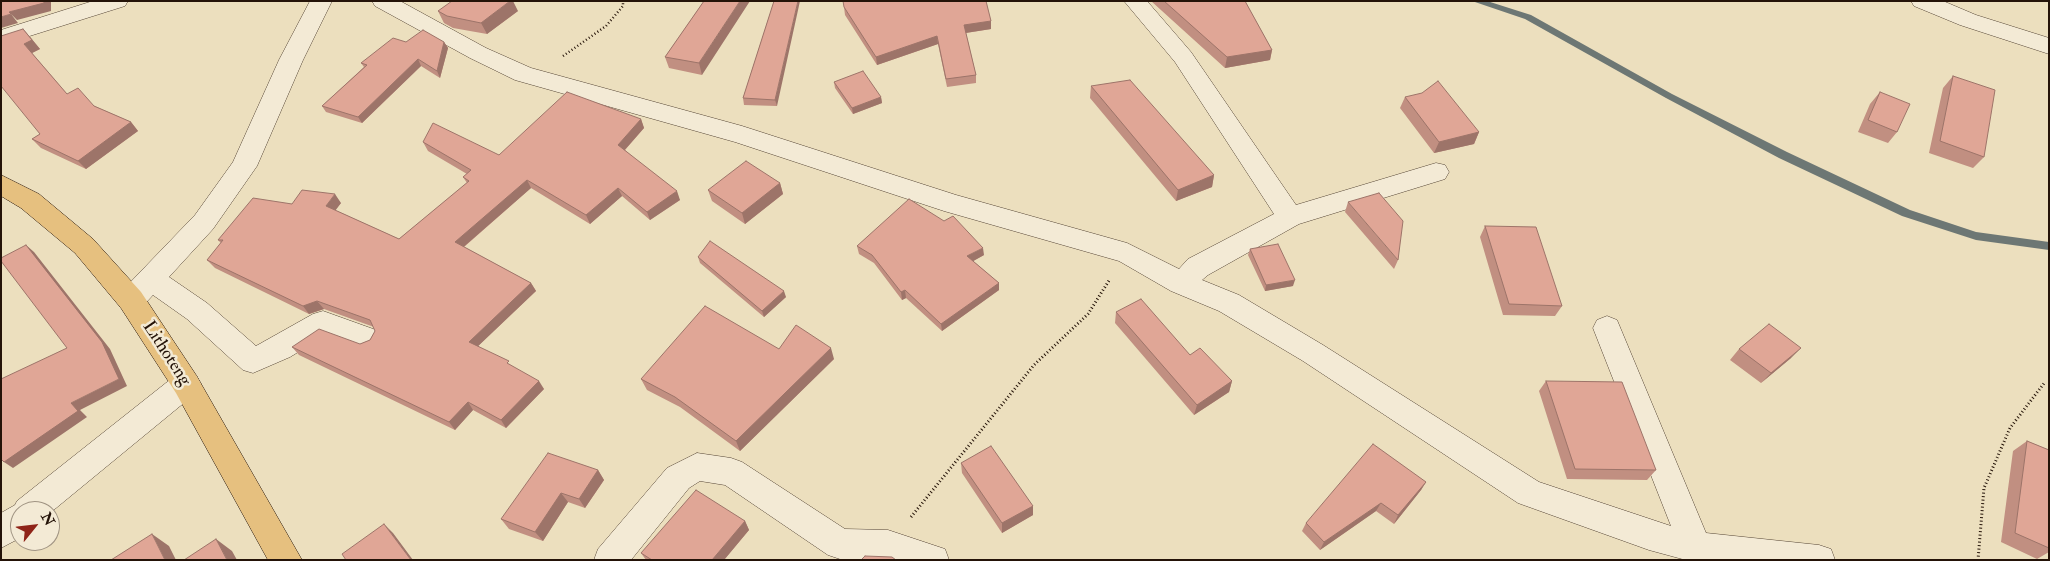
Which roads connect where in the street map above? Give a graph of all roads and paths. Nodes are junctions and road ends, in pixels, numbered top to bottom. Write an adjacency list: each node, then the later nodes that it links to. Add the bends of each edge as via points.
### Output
1 (117, 1): 7 (street)
2 (321, 1): 14 (street, via 244,166 204,222)
3 (383, 1): 9 (street, via 478,53)
4 (623, 1): 9 (path, via 623,6 606,26)
5 (1135, 1): 12 (street, via 1183,57)
6 (1922, 1): 8 (street, via 1968,20)
7 (1, 38)
8 (2049, 46)
9 (534, 77): 13 (street, via 742,135 953,204)
10 (1436, 172): 12 (street)
11 (1, 184): 16 (main road, Lithoteng, via 30,201 84,246)
12 (1290, 217): 15 (street, via 1198,267)
13 (1127, 253): 15 (street); 22 (path, via 1088,314 1034,365)
14 (150, 279): 16 (street); 18 (street, via 197,311 253,362 323,322)
15 (1181, 283): 24 (street, via 1229,303 1305,348 1529,492)
16 (131, 300): 20 (main road, Lithoteng)
17 (1607, 328): 23 (street)
18 (366, 338)
19 (2045, 382): 29 (path, via 2010,428 1984,488)
20 (186, 384): 21 (street); 25 (main road, Lithoteng)
21 (40, 501)
22 (888, 546): 26 (street, via 840,544 731,472 697,467 678,478); 27 (street)
23 (1696, 546): 24 (street); 28 (street)
24 (1650, 548)
25 (286, 560)
26 (610, 560)
27 (933, 560)
28 (1819, 560)
29 (1978, 560)

